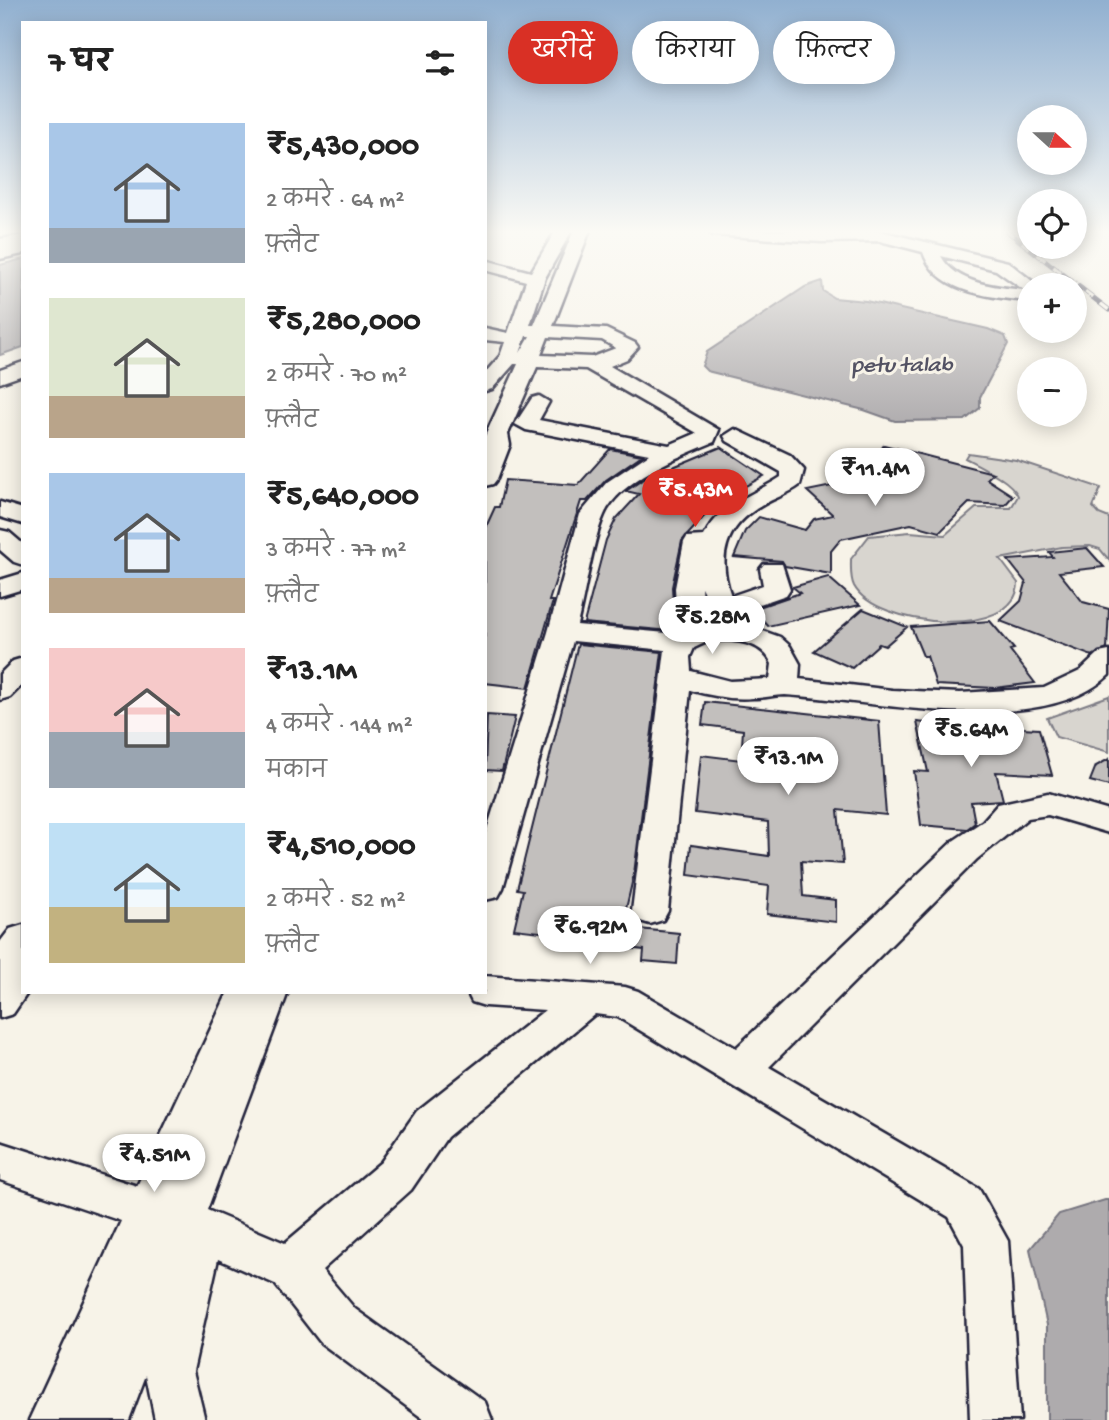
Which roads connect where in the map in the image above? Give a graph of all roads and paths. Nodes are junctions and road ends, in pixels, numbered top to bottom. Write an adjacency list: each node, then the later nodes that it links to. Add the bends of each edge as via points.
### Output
1 (518, 296): 6 (street)
2 (525, 296): 6 (street)
3 (556, 296): 4 (street)
4 (542, 331): 5 (street); 6 (street); 8 (street)
5 (568, 332): 9 (street, via 552,343); 10 (street, via 606,335 628,348 618,359)
6 (503, 333): 7 (street); 11 (street)
7 (509, 358): 8 (street); 14 (street)
8 (530, 359): 9 (street); 16 (street)
9 (561, 361): 10 (street)
10 (597, 363): 17 (street)
11 (487, 368)
12 (21, 369): 13 (street)
13 (0, 377)
14 (487, 383)
15 (539, 402): 19 (street, via 526,424)
16 (498, 432): 18 (street); 20 (street, via 499,445)
17 (719, 434): 19 (street); 24 (street, via 762,462 772,474 712,515)
18 (487, 449)
19 (671, 452): 30 (street, via 628,474 592,514)
20 (487, 474)
21 (0, 509): 22 (street)
22 (21, 516)
23 (0, 537): 25 (street)
24 (703, 545): 29 (street, via 708,569); 31 (street, via 689,581)
25 (21, 555)
26 (773, 569): 29 (street, via 777,589)
27 (21, 582): 28 (street)
28 (0, 588)
29 (731, 619): 31 (street); 34 (street, via 776,646 786,664)
30 (562, 632): 31 (street); 36 (street)
31 (687, 639): 33 (street, via 676,657)
32 (1109, 659): 34 (street, via 1090,677 1049,697 960,702)
33 (677, 676): 34 (street, via 724,691); 37 (street)
34 (783, 686)
35 (1109, 822): 46 (street, via 1048,804 1010,812 965,850)
36 (487, 885)
37 (650, 911)
38 (21, 942): 39 (street)
39 (0, 970)
40 (21, 973): 45 (street)
41 (487, 991): 44 (street)
42 (246, 994): 48 (street)
43 (268, 994): 48 (street)
44 (588, 998): 46 (street, via 625,1002); 49 (street, via 432,1124 396,1177)
45 (0, 1003)
46 (741, 1069): 54 (street, via 964,1203 986,1241)
47 (0, 1161): 48 (street)
48 (177, 1221): 49 (street); 50 (street); 51 (street); 52 (street, via 169,1371)
49 (291, 1268): 53 (street, via 338,1326)
50 (54, 1420)
51 (104, 1420)
52 (180, 1420)
53 (467, 1420)
54 (995, 1420)

